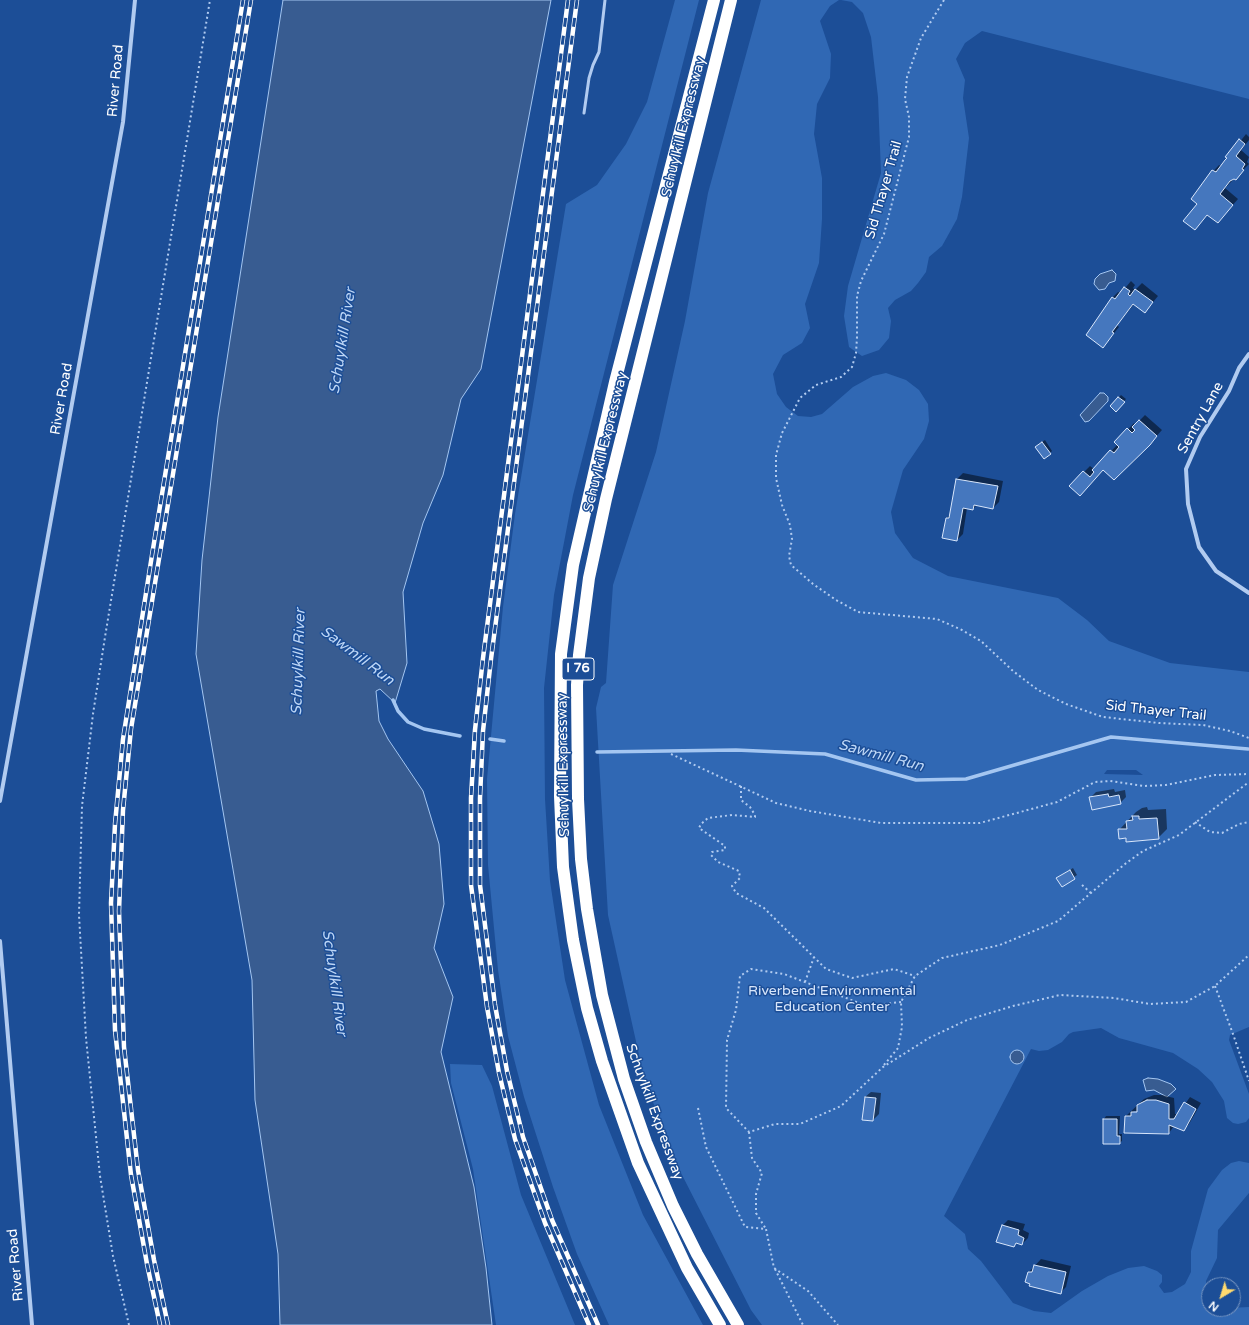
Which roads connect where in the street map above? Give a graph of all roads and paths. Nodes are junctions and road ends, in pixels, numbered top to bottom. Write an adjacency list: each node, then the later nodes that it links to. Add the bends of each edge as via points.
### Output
1 (135, 0): 15 (street, River Road, via 123,122)
2 (210, 0): 34 (path, via 105,637 82,806 79,915 86,1038 100,1176 113,1256)
3 (605, 0): 7 (lane, via 599,52 589,78)
4 (714, 0): 35 (highway, Schuylkill Expressway / I 76, via 615,382 573,565 561,654 560,728 563,867 573,940 587,1008 617,1107 638,1163 678,1249)
5 (731, 0): 36 (highway, Schuylkill Expressway / I 76, via 606,499 589,578 577,685 581,859 602,995 624,1079 646,1142 697,1254)
6 (944, 0): 10 (path, Sid Thayer Trail, via 921,38 907,77 905,99 909,117 909,137 884,234 861,281 857,296 857,345 852,367 841,377 816,385 800,398 782,433 776,455 776,478 792,539 789,556 791,565 836,600 858,612 937,619 962,630 981,641 1038,690 1066,704 1104,717 1158,724 1203,724)
7 (584, 113)
8 (1249, 354): 9 (street, Sentry Lane, via 1200,437 1186,469 1188,504 1199,547 1216,571)
9 (1249, 593)
10 (1249, 738)
11 (671, 754): 14 (path)
12 (1249, 774): 14 (path, via 1215,775 1144,786 1110,781 1095,782 1057,802 980,823 881,823 776,803)
13 (1249, 782): 16 (path)
14 (741, 786): 22 (path, via 741,800 750,807 755,817 732,815 708,818 699,828 725,846 725,850 712,852 711,855 718,862 739,871 740,878 732,886 736,893 764,908)
15 (0, 801)
16 (1195, 822): 17 (path, via 1210,832 1222,833); 19 (path, via 1179,835 1143,851)
17 (1249, 822)
18 (1082, 886): 19 (path)
19 (1091, 893): 23 (path, via 1058,921 1000,945 942,958)
20 (0, 941): 33 (street, River Road)
21 (1249, 955): 25 (path)
22 (814, 957): 23 (path, via 826,969 852,978 894,969); 24 (path)
23 (915, 976): 26 (path)
24 (804, 982): 26 (path, via 867,1006); 30 (path, via 784,974 751,969 740,976 736,1010 727,1040 726,1108)
25 (1215, 986): 27 (path, via 1186,1002 1150,1004 1114,998 1060,995 1013,1006 966,1020 929,1038); 28 (path)
26 (901, 1002): 27 (path, via 902,1027 898,1048)
27 (883, 1067): 30 (path, via 841,1106 800,1124 775,1124)
28 (1249, 1081)
29 (698, 1108): 31 (path, via 706,1147 745,1227)
30 (749, 1132): 31 (path, via 752,1158 762,1173 756,1194 756,1213)
31 (766, 1229): 32 (path)
32 (774, 1268): 37 (path); 38 (path, via 808,1291)
33 (32, 1325)
34 (129, 1325)
35 (720, 1325)
36 (738, 1325)
37 (804, 1325)
38 (838, 1325)

